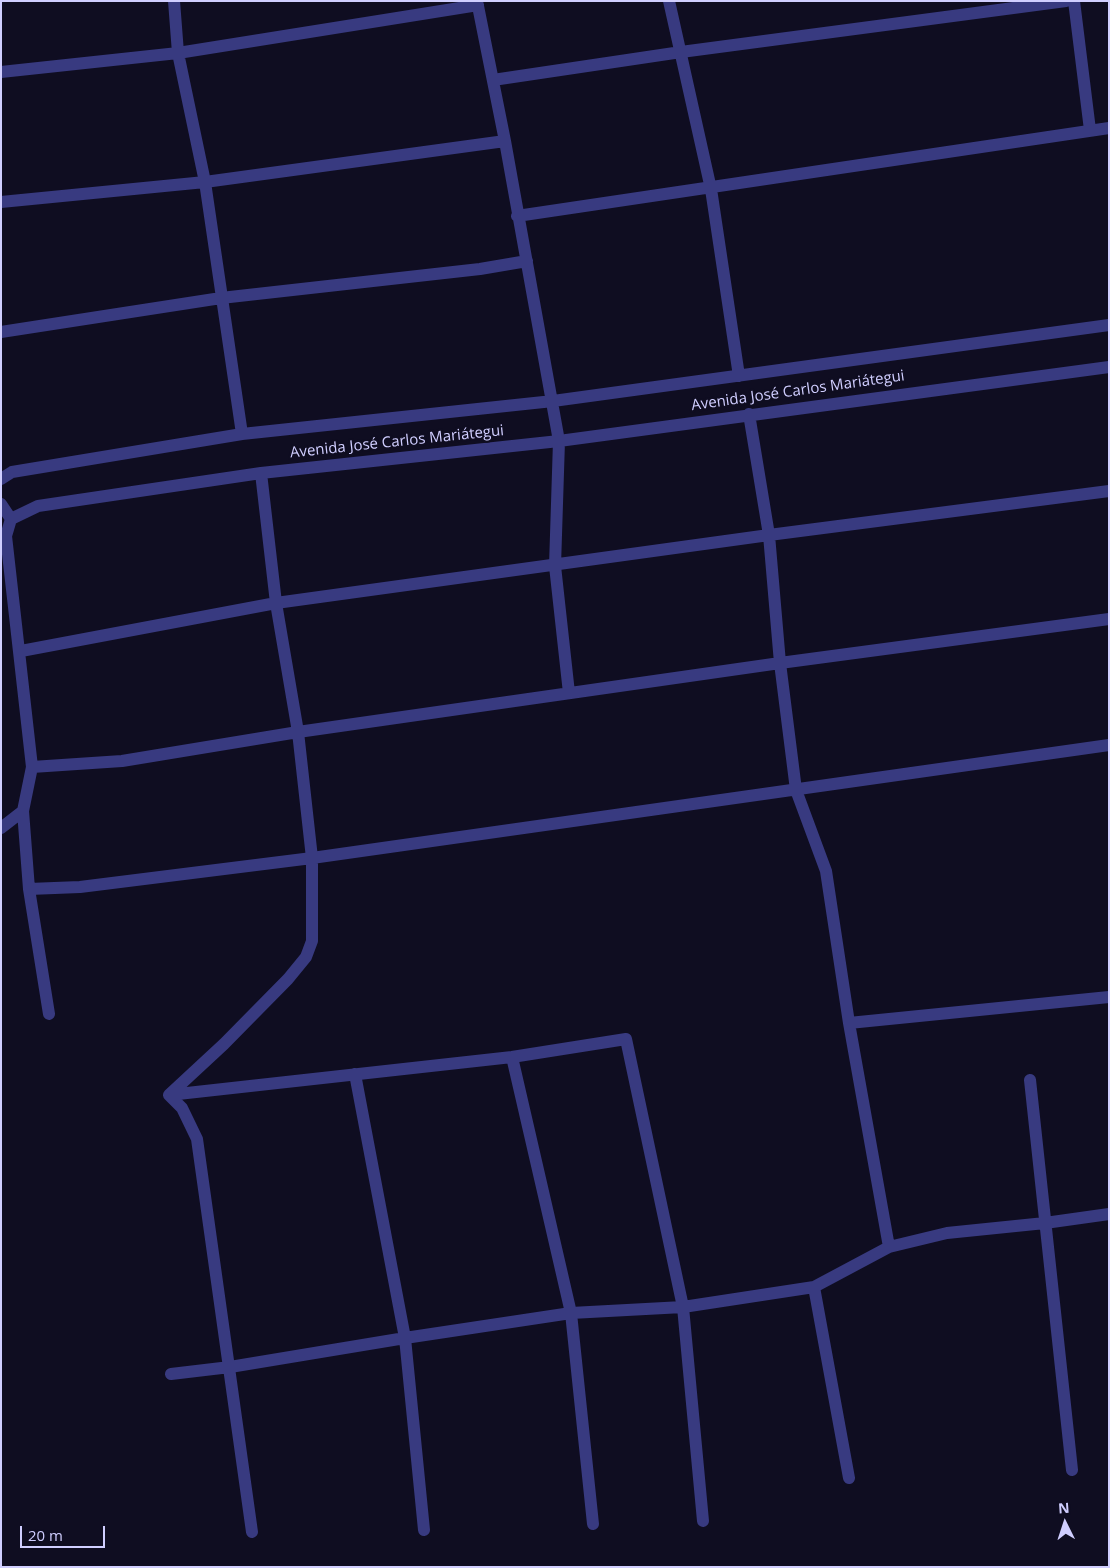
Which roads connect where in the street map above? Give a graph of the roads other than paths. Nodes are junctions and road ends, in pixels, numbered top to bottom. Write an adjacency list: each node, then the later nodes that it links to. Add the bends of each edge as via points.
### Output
1 (174, 1): 7 (street)
2 (668, 1): 6 (street)
3 (1066, 1): 6 (street)
4 (1074, 1): 11 (street)
5 (477, 3): 7 (street); 9 (street)
6 (681, 52): 9 (street); 14 (street)
7 (178, 53): 8 (street); 13 (street)
8 (1, 72)
9 (493, 80): 12 (street)
10 (1109, 128): 11 (street)
11 (1090, 130): 14 (street)
12 (505, 141): 13 (street); 16 (street)
13 (205, 182): 15 (street); 18 (street)
14 (711, 189): 16 (street); 22 (street)
15 (1, 202)
16 (517, 216): 17 (street)
17 (527, 261): 18 (street); 23 (street)
18 (221, 298): 20 (street); 25 (street)
19 (1109, 325): 22 (street, Avenida José Carlos Mariátegui)
20 (1, 332)
21 (1109, 367): 24 (street, Avenida José Carlos Mariátegui)
22 (739, 376): 23 (street, Avenida José Carlos Mariátegui)
23 (553, 401): 25 (street, Avenida José Carlos Mariátegui); 26 (street)
24 (749, 414): 26 (street, Avenida José Carlos Mariátegui); 32 (street)
25 (242, 434): 28 (street, Avenida José Carlos Mariátegui, via 12,472)
26 (559, 441): 27 (street, Avenida José Carlos Mariátegui); 34 (street)
27 (261, 473): 31 (street, Avenida José Carlos Mariátegui, via 38,506); 35 (street)
28 (1, 479)
29 (1109, 491): 32 (street)
30 (1, 504): 31 (street)
31 (11, 519): 33 (street)
32 (769, 535): 34 (street); 38 (street)
33 (3, 536): 37 (street)
34 (555, 566): 35 (street); 39 (street)
35 (276, 604): 37 (street); 40 (street)
36 (1109, 619): 38 (street)
37 (21, 650): 42 (street)
38 (780, 662): 39 (street); 43 (street)
39 (569, 693): 40 (street)
40 (298, 732): 42 (street, via 122,761); 46 (street)
41 (1109, 745): 43 (street)
42 (32, 767): 44 (street)
43 (796, 790): 46 (street); 50 (street, via 826,870)
44 (22, 811): 45 (street); 47 (street)
45 (1, 828)
46 (312, 858): 47 (street, via 80,887); 54 (street, via 312,941 306,957 224,1044)
47 (29, 889): 49 (street)
48 (1109, 996): 50 (street)
49 (49, 1014)
50 (849, 1023): 57 (street)
51 (512, 1057): 52 (street); 59 (street, via 626,1039); 60 (street)
52 (355, 1074): 54 (street); 61 (street)
53 (1030, 1080): 56 (street)
54 (169, 1095): 62 (street, via 182,1108 197,1139)
55 (1109, 1214): 56 (street)
56 (1045, 1223): 57 (street, via 947,1233); 64 (street)
57 (889, 1247): 58 (street)
58 (814, 1287): 59 (street); 65 (street)
59 (684, 1307): 60 (street); 66 (street)
60 (571, 1313): 61 (street); 67 (street)
61 (405, 1338): 62 (street); 68 (street)
62 (230, 1367): 63 (street); 69 (street)
63 (171, 1374)
64 (1072, 1470)
65 (849, 1478)
66 (703, 1521)
67 (593, 1524)
68 (424, 1530)
69 (252, 1532)

